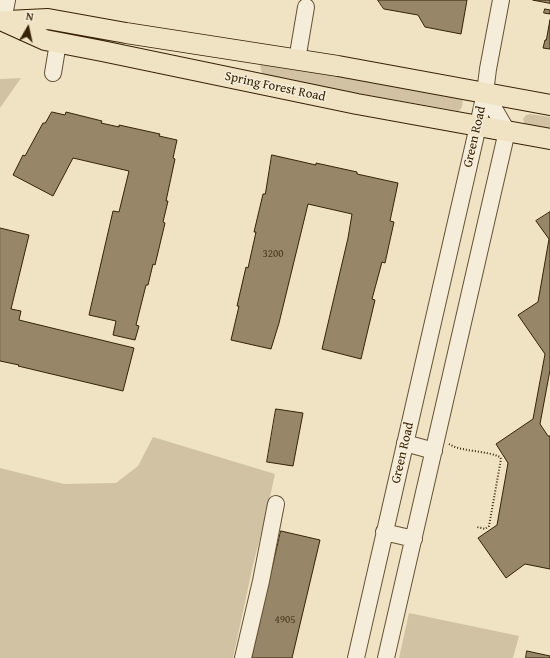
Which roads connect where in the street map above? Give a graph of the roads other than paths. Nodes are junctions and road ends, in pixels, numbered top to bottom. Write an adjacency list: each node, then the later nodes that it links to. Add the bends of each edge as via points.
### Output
1 (7, 0): 4 (street)
2 (501, 0): 8 (street)
3 (306, 7): 6 (street)
4 (2, 20): 5 (main road, Spring Forest Road, via 44,40); 6 (main road, via 48,19)
5 (58, 43): 7 (street); 10 (main road, Spring Forest Road)
6 (297, 60): 8 (main road)
7 (53, 73)
8 (485, 93): 9 (main road); 10 (street, Green Road); 11 (street, Green Road)
9 (550, 105)
10 (478, 126): 11 (main road, Spring Forest Road); 13 (street, Green Road)
11 (507, 131): 12 (main road, Spring Forest Road); 14 (street)
12 (550, 139)
13 (405, 443): 14 (street); 16 (street, Green Road)
14 (434, 451): 17 (street)
15 (276, 504): 18 (street)
16 (384, 532): 17 (street); 19 (street, Green Road)
17 (414, 539): 20 (street)
18 (243, 658)
19 (356, 658)
20 (386, 658)

